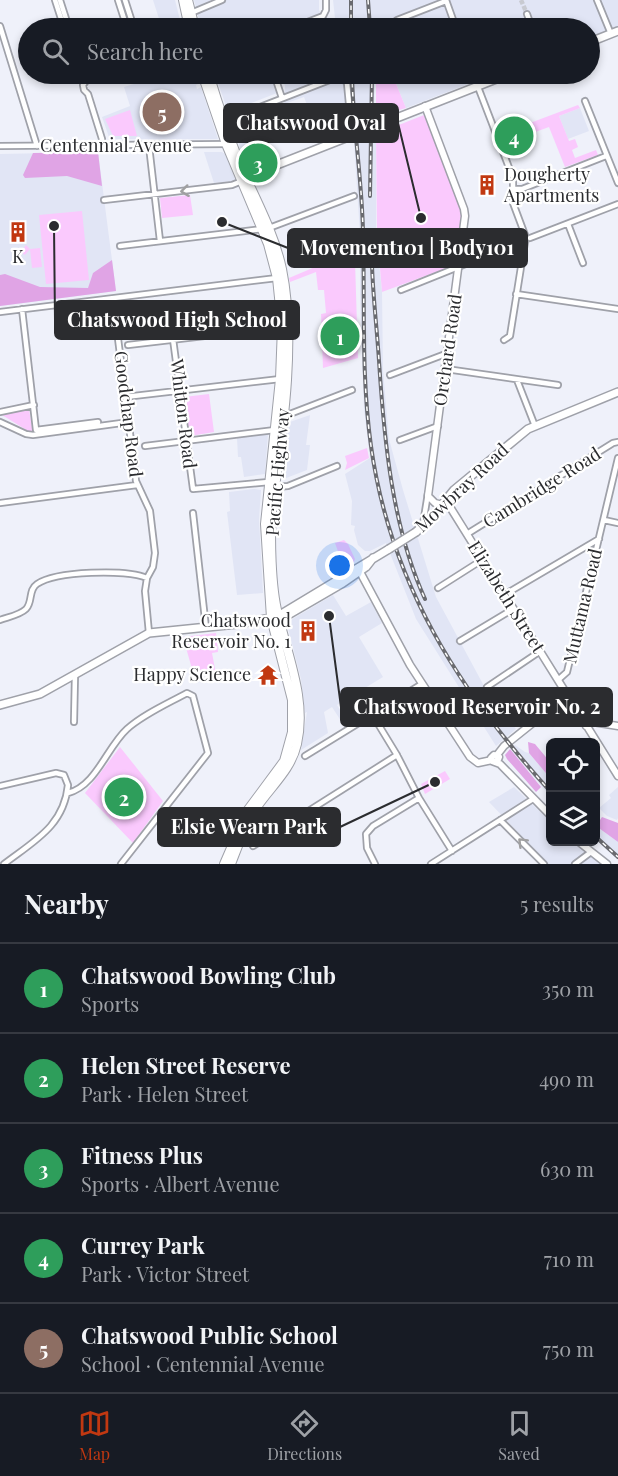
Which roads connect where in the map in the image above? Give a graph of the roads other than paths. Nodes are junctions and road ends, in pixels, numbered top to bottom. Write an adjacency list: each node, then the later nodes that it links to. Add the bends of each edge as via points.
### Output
1 (55, 0): 13 (street)
2 (60, 0): 14 (street)
3 (118, 0): 15 (street)
4 (125, 0): 16 (street)
5 (183, 0): 11 (highway)
6 (188, 0): 11 (highway)
7 (222, 0): 11 (street)
8 (326, 0): 18 (street, via 326,13)
9 (446, 0): 19 (street); 20 (street)
10 (597, 0): 23 (street)
11 (188, 13): 17 (highway)
12 (527, 14): 21 (street)
13 (61, 18)
14 (66, 18)
15 (124, 18)
16 (131, 18)
17 (189, 18)
18 (320, 18)
19 (402, 18)
20 (452, 18)
21 (528, 18)
22 (0, 26): 40 (street)
23 (614, 32): 24 (main road)
24 (600, 38)
25 (84, 84): 41 (street)
26 (206, 84): 37 (highway, Pacific Highway)
27 (212, 84): 37 (highway, Pacific Highway)
28 (277, 84): 33 (street)
29 (318, 84): 33 (street)
30 (346, 84): 35 (street)
31 (483, 84): 32 (main road)
32 (478, 86): 36 (main road); 46 (street)
33 (282, 98): 37 (street)
34 (585, 101): 43 (street)
35 (349, 104)
36 (425, 106): 44 (main road); 57 (street, Orchard Road, via 464,209)
37 (221, 122): 38 (highway, Pacific Highway)
38 (229, 144): 42 (street, Centennial Avenue); 44 (highway, Pacific Highway)
39 (0, 146): 40 (street, Centennial Avenue)
40 (37, 146): 41 (street, Centennial Avenue)
41 (102, 146): 42 (street, Centennial Avenue)
42 (149, 146): 47 (street)
43 (606, 156): 45 (street); 46 (street)
44 (245, 179): 47 (street, one-way to 47, via 232,185); 52 (highway, Pacific Highway)
45 (618, 183)
46 (514, 189): 53 (street, via 513,203)
47 (155, 194): 49 (street); 54 (street)
48 (354, 196): 52 (street)
49 (104, 200)
50 (618, 204): 51 (street)
51 (568, 224): 53 (street); 56 (street)
52 (266, 229): 54 (street); 58 (highway, Pacific Highway); 81 (highway, Pacific Highway, via 282,269 288,323)
53 (526, 239): 57 (street); 60 (street)
54 (160, 242): 55 (street)
55 (120, 246)
56 (583, 263)
57 (459, 266): 59 (street); 69 (street, Orchard Road)
58 (277, 278): 61 (street); 65 (highway, Pacific Highway)
59 (401, 290)
60 (516, 294): 63 (street); 67 (street, via 510,336)
61 (113, 299): 62 (street); 78 (street, Goodchap Road)
62 (22, 309): 64 (street); 79 (street)
63 (618, 309)
64 (0, 312)
65 (282, 327): 66 (street); 72 (highway, Pacific Highway)
66 (173, 339): 68 (street); 75 (street, Whitton Road)
67 (504, 340)
68 (128, 345)
69 (448, 353): 70 (street, Orchard Road); 71 (street)
70 (446, 369): 73 (street); 85 (street, Orchard Road)
71 (390, 375)
72 (280, 379): 75 (street); 87 (highway, Pacific Highway)
73 (517, 380): 74 (street); 86 (street)
74 (558, 385)
75 (179, 390): 78 (street); 89 (street, Whitton Road)
76 (352, 390): 81 (street)
77 (618, 392): 86 (main road, Mowbray Road)
78 (125, 397): 84 (street, Goodchap Road)
79 (34, 405): 80 (street); 83 (street, via 36,430)
80 (0, 412)
81 (282, 417): 94 (highway, Pacific Highway)
82 (0, 422): 84 (street, via 33,435)
83 (98, 422)
84 (129, 422): 95 (street, Goodchap Road)
85 (438, 426): 88 (street); 96 (street, Orchard Road)
86 (535, 426): 98 (main road, Mowbray Road, via 454,490)
87 (275, 430): 89 (street); 94 (highway, Pacific Highway)
88 (400, 440)
89 (186, 441): 91 (street); 94 (street, Whitton Road, via 193,489)
90 (618, 442): 103 (street, Cambridge Road)
91 (145, 446)
92 (618, 458): 100 (street, Muttama Road)
93 (337, 465): 94 (street, via 288,486)
94 (272, 485): 111 (highway, Pacific Highway, via 265,524)
95 (137, 486): 97 (street); 107 (street, Goodchap Road, via 150,511 155,553)
96 (428, 493): 98 (street, via 432,501); 102 (street, Orchard Road, via 424,521)
97 (0, 503)
98 (442, 505): 102 (main road, Mowbray Road); 103 (street, Elizabeth Street, via 450,507)
99 (193, 513): 113 (street)
100 (604, 520): 101 (street); 104 (street, Muttama Road)
101 (618, 523)
102 (418, 530): 106 (main road, Mowbray Road, bridge)
103 (467, 534): 105 (street, Elizabeth Street)
104 (599, 539): 109 (street); 118 (street, Muttama Road, via 567,672)
105 (482, 560): 108 (street); 109 (street, Elizabeth Street)
106 (358, 569): 111 (main road, Mowbray Road); 119 (street)
107 (147, 578): 112 (street, via 126,574 61,576 32,589 25,611); 114 (street, Goodchap Road, via 144,597)
108 (438, 588)
109 (504, 595): 110 (street, Elizabeth Street)
110 (513, 609): 115 (street); 116 (street, Elizabeth Street)
111 (274, 617): 113 (main road, Mowbray Road); 143 (highway, Pacific Highway, via 292,700 292,737 284,761 247,811); 144 (highway, Pacific Highway, via 296,682 300,706 297,743 290,763 251,817)
112 (0, 620)
113 (206, 628): 114 (main road, Mowbray Road)
114 (149, 633): 117 (main road, Mowbray Road)
115 (460, 641)
116 (539, 652): 118 (street, Elizabeth Street); 120 (street)
117 (75, 675): 122 (main road, Mowbray Road, via 33,696); 124 (street)
118 (558, 680): 121 (street, Elizabeth Street)
119 (422, 684): 123 (street); 129 (street, via 472,760 478,763)
120 (487, 687)
121 (566, 697): 125 (street, Elizabeth Street); 129 (street, via 504,746)
122 (0, 705)
123 (372, 714): 127 (street); 128 (street)
124 (74, 722)
125 (586, 726): 126 (street, via 594,722); 130 (street, Elizabeth Street)
126 (618, 726)
127 (397, 755): 133 (street); 137 (street)
128 (304, 756)
129 (495, 759): 134 (street)
130 (618, 776)
131 (0, 786): 132 (street, via 60,773 66,779)
132 (68, 794): 141 (street, via 50,830); 142 (street, via 84,786 126,730 157,709 191,694 208,753)
133 (419, 798): 139 (street); 145 (street, via 373,826 365,838)
134 (533, 799): 135 (street); 136 (street)
135 (546, 812)
136 (500, 820): 139 (street); 147 (street, one-way to 136)
137 (253, 846)
138 (584, 846): 140 (street)
139 (452, 850): 146 (street)
140 (591, 852): 148 (street); 149 (street)
141 (4, 864)
142 (121, 864)
143 (224, 864)
144 (231, 864)
145 (375, 864)
146 (431, 864)
147 (544, 864)
148 (575, 864)
149 (606, 864)

